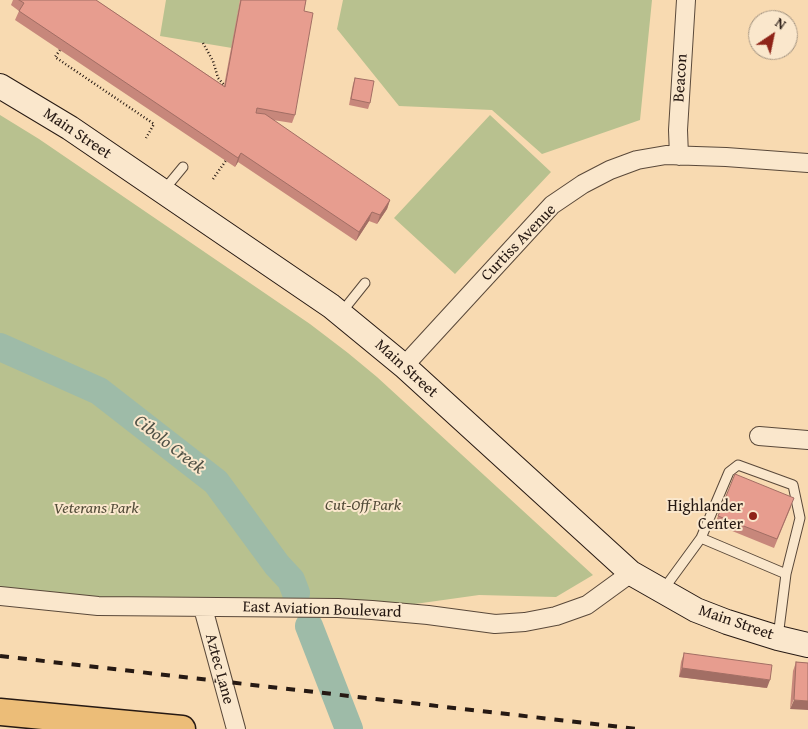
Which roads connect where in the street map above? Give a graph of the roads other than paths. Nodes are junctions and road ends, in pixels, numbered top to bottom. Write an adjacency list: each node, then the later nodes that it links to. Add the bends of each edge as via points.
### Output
1 (686, 0): 3 (street, Beacon)
2 (0, 86): 6 (main road, Main Street)
3 (679, 156): 4 (street, Curtiss Avenue); 9 (street, Curtiss Avenue, via 637,160 610,170 552,205)
4 (808, 163)
5 (183, 167): 6 (lane)
6 (163, 192): 8 (main road, Main Street)
7 (365, 283): 8 (lane)
8 (341, 313): 9 (main road, Main Street)
9 (404, 366): 13 (main road, Main Street)
10 (759, 436): 11 (street)
11 (808, 440)
12 (701, 538): 14 (lane); 14 (lane, via 729,472 738,465 793,485 800,518); 15 (lane)
13 (631, 573): 15 (main road, Main Street); 17 (street, East Aviation Boulevard, via 587,605 525,622 495,624 412,613 338,608)
14 (786, 574): 18 (lane)
15 (663, 590): 18 (main road, Main Street, via 696,610)
16 (0, 596): 17 (street, East Aviation Boulevard, via 98,606)
17 (203, 608): 23 (street, Aztec Lane)
18 (778, 638): 19 (main road, Main Street)
19 (808, 644)
20 (0, 712): 21 (main road)
21 (34, 722): 22 (main road)
22 (178, 729)
23 (236, 729)

